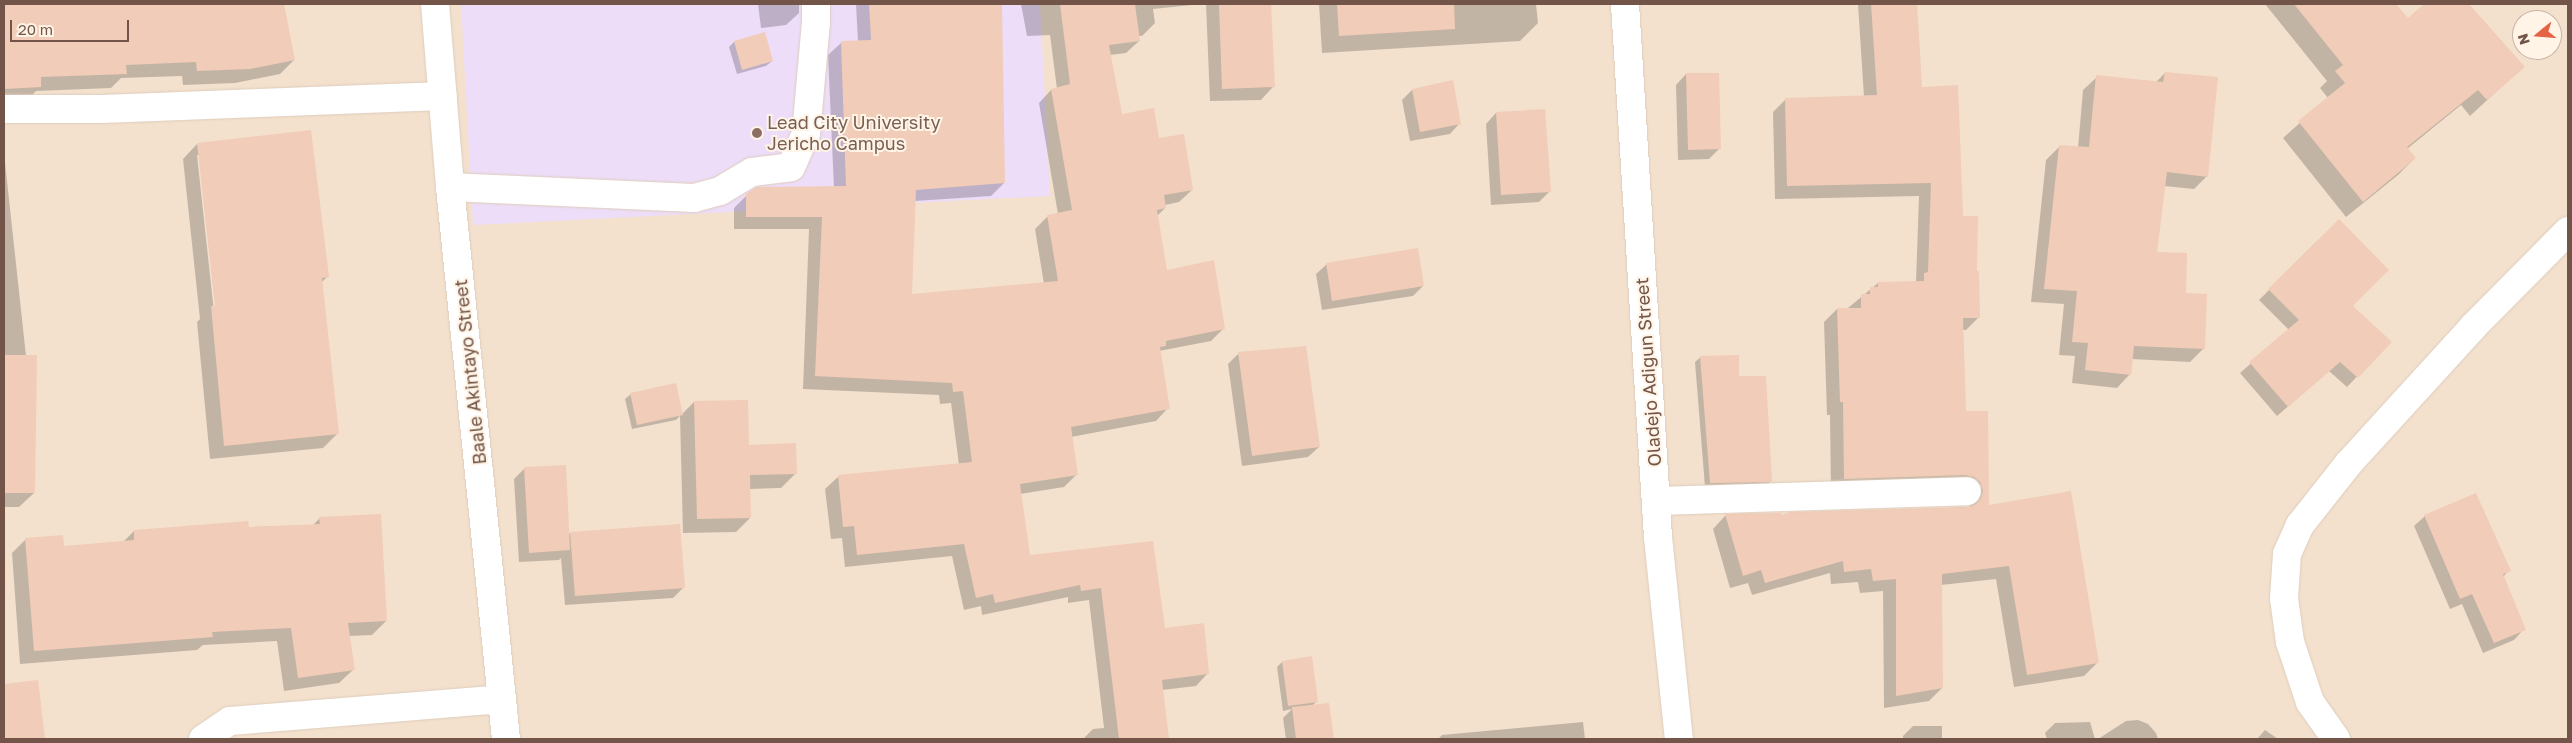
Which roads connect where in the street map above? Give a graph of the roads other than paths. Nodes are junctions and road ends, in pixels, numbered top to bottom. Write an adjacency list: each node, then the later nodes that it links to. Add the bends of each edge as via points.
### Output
1 (435, 4): 4 (street, Baale Akintayo Street)
2 (816, 4): 6 (street, via 806,134 791,167 752,172 720,192 694,198)
3 (1625, 4): 9 (street, Oladejo Adigun Street)
4 (442, 96): 5 (street, via 102,109); 6 (street, Baale Akintayo Street)
5 (4, 109)
6 (450, 187): 10 (street, Baale Akintayo Street)
7 (2568, 231): 14 (street, via 2473,327 2362,449 2300,524 2287,554 2284,598 2290,642 2310,702)
8 (1967, 491): 9 (street)
9 (1656, 502): 13 (street, Oladejo Adigun Street)
10 (502, 699): 11 (street, via 230,721); 12 (street, Baale Akintayo Street)
11 (203, 739)
12 (506, 739)
13 (1678, 739)
14 (2336, 739)

